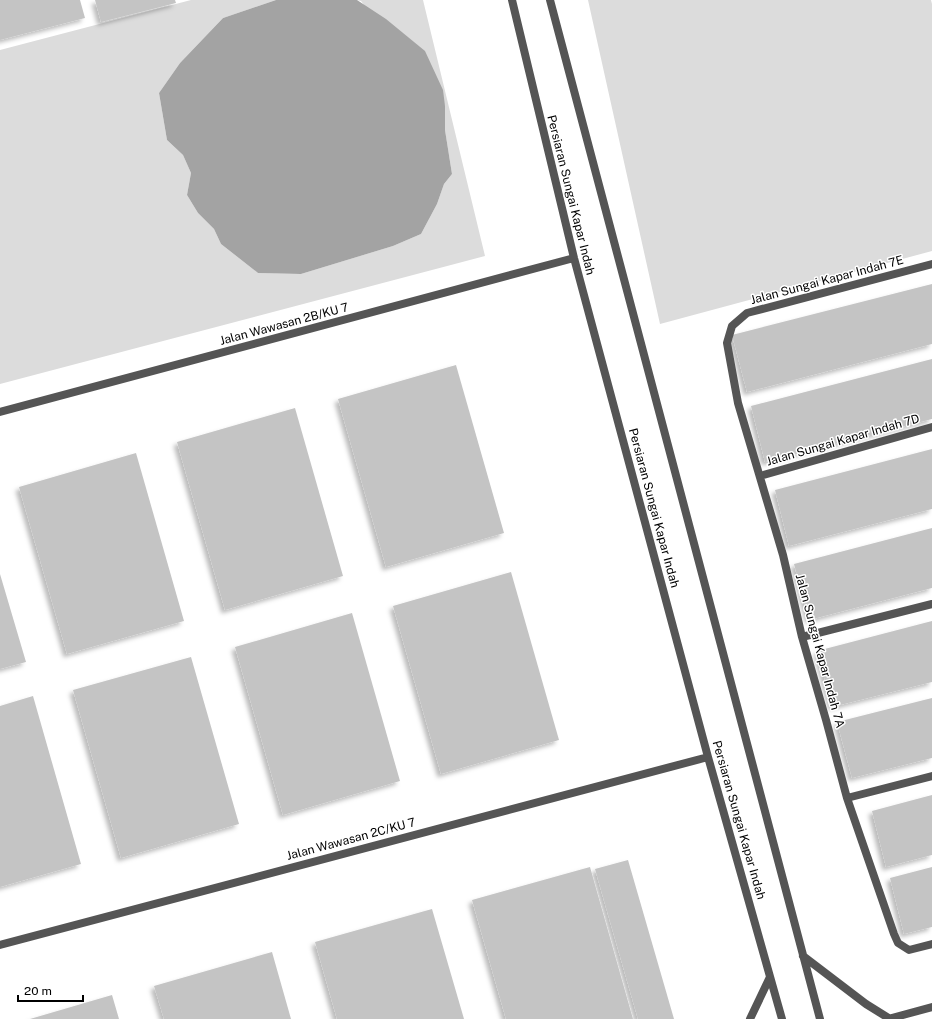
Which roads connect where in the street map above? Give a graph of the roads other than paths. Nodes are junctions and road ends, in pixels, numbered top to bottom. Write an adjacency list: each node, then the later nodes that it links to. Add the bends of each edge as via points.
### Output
1 (512, 0): 3 (street, Persiaran Sungai Kapar Indah)
2 (550, 0): 16 (street)
3 (574, 258): 6 (street, Jalan Wawasan 2B/KU 7); 11 (street, Persiaran Sungai Kapar Indah)
4 (932, 264): 5 (street, Jalan Sungai Kapar Indah 7E, via 747,313)
5 (732, 326): 8 (street, Jalan Sungai Kapar Indah 7A, via 727,343 738,403)
6 (0, 412)
7 (932, 427): 8 (street, Jalan Sungai Kapar Indah 7D)
8 (760, 476): 10 (street, Jalan Sungai Kapar Indah 7A, via 783,555)
9 (932, 604): 10 (street)
10 (802, 637): 13 (street, Jalan Sungai Kapar Indah 7A)
11 (708, 757): 15 (street, Jalan Wawasan 2C/KU 7); 17 (street, Persiaran Sungai Kapar Indah)
12 (932, 776): 13 (street)
13 (847, 798): 14 (street, Jalan Sungai Kapar Indah 7A, via 898,943 909,950)
14 (932, 944)
15 (0, 945)
16 (804, 956): 21 (street); 22 (street)
17 (770, 977): 19 (street); 20 (street, Persiaran Sungai Kapar Indah)
18 (932, 1007): 22 (street)
19 (750, 1019)
20 (782, 1019)
21 (820, 1019)
22 (889, 1019)

